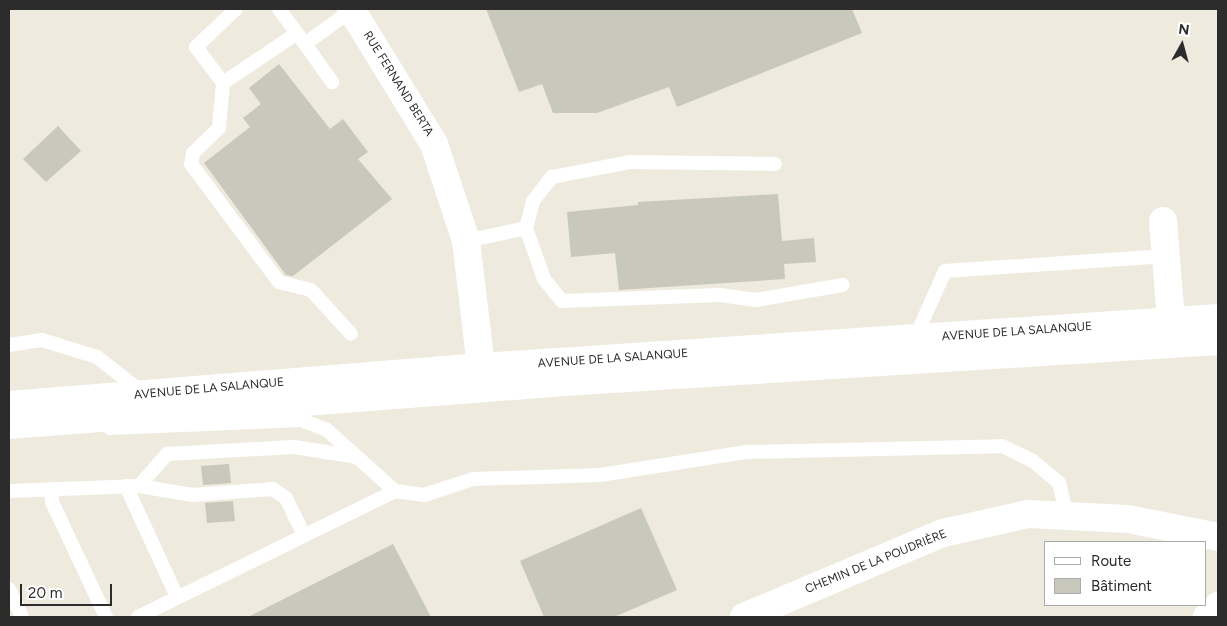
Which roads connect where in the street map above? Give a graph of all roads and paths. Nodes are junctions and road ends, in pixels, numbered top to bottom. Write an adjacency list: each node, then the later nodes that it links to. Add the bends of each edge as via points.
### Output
1 (236, 9): 7 (lane, via 196,47)
2 (279, 9): 4 (lane)
3 (351, 10): 5 (lane); 11 (main road, RUE FERNAND BERTA, via 434,144)
4 (297, 33): 5 (lane); 7 (lane)
5 (305, 44): 6 (lane)
6 (332, 82)
7 (223, 83): 16 (lane, via 219,128 193,153 191,164 280,282 311,290)
8 (776, 164): 10 (lane, via 630,162 552,177 533,201)
9 (1163, 221): 12 (main road)
10 (526, 228): 11 (lane); 13 (lane, via 544,279 562,301 720,295 756,300)
11 (466, 240): 20 (main road, RUE FERNAND BERTA)
12 (1166, 256): 15 (main road); 17 (lane, via 944,271)
13 (843, 285)
14 (1218, 318): 15 (main road, AVENUE DE LA SALANQUE)
15 (1171, 321): 17 (main road, AVENUE DE LA SALANQUE)
16 (351, 334)
17 (916, 338): 20 (main road, AVENUE DE LA SALANQUE)
18 (1218, 341): 23 (main road, AVENUE DE LA SALANQUE, via 554,383)
19 (9, 345): 21 (lane, via 42,340 97,357)
20 (481, 367): 21 (main road, AVENUE DE LA SALANQUE)
21 (144, 394): 22 (main road, AVENUE DE LA SALANQUE)
22 (9, 404)
23 (37, 422): 24 (main road, AVENUE DE LA SALANQUE); 25 (lane, via 131,430 301,420 327,430)
24 (9, 424)
25 (357, 457): 26 (lane, via 294,447 167,454); 29 (lane)
26 (132, 486): 27 (lane); 31 (lane, via 192,495 273,489 286,498); 34 (lane)
27 (51, 489): 28 (lane); 37 (lane, via 52,502)
28 (9, 491)
29 (395, 491): 30 (lane, via 424,495 474,478 600,475 747,452 1002,446 1033,461 1059,483); 31 (lane)
30 (1067, 514): 32 (main road, CHEMIN DE LA POUDRIÈRE, via 1128,519); 39 (main road, CHEMIN DE LA POUDRIÈRE, via 1028,514 943,533)
31 (304, 535): 34 (lane)
32 (1218, 537)
33 (9, 589): 36 (lane)
34 (177, 597): 38 (lane)
35 (1218, 606): 40 (main road)
36 (22, 617)
37 (106, 617)
38 (138, 617)
39 (744, 617)
40 (1207, 617)

